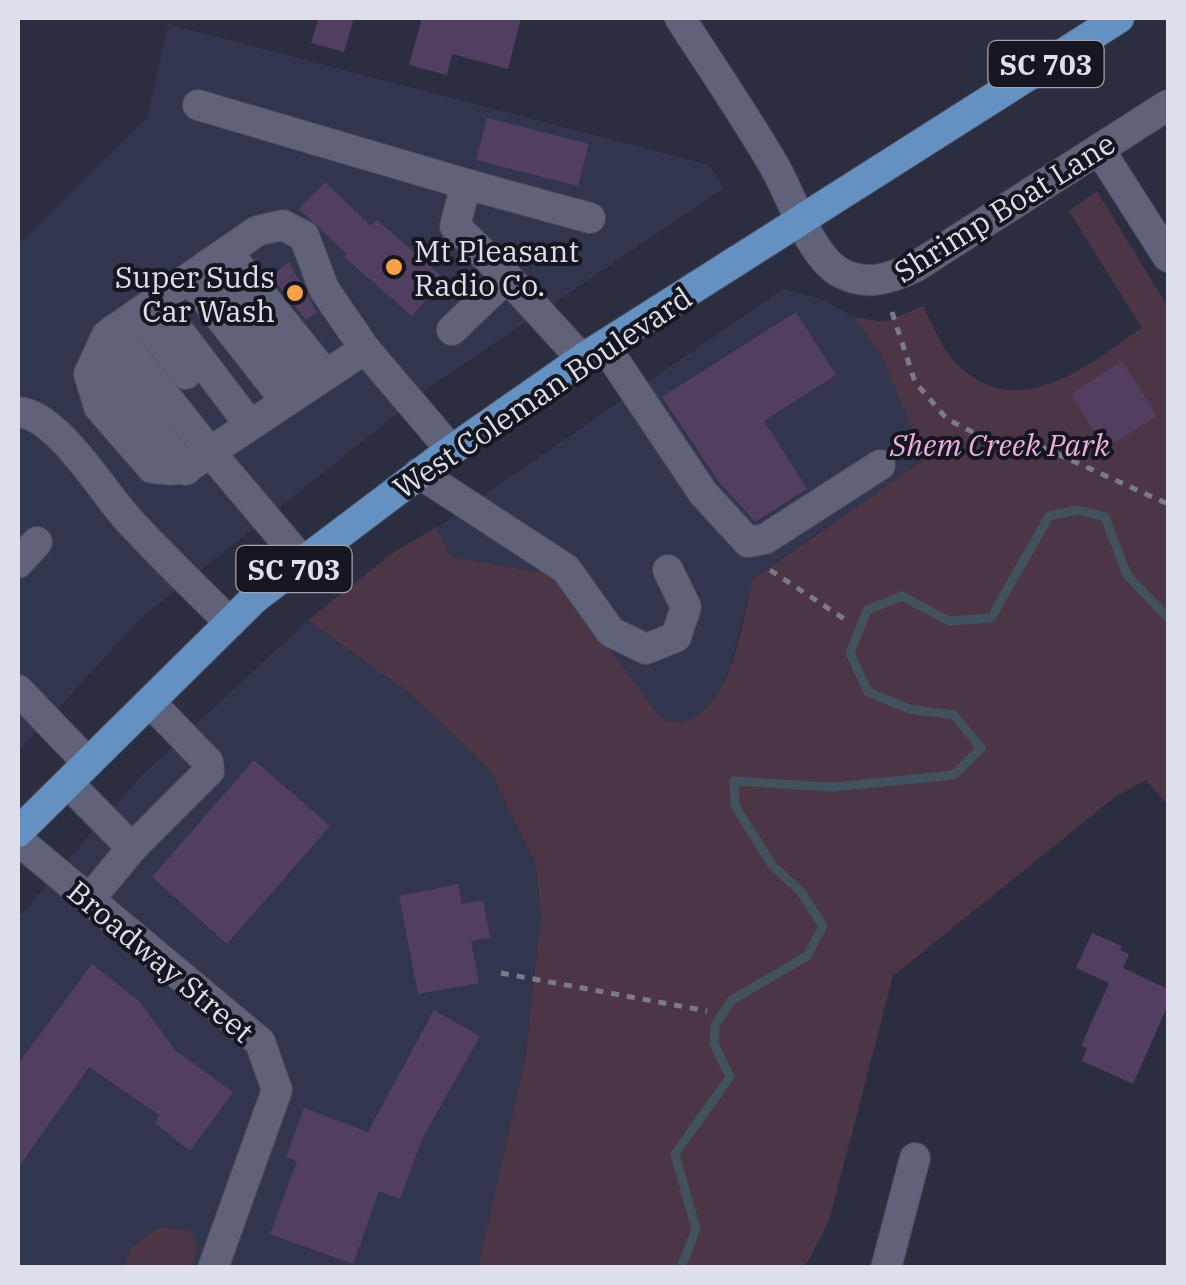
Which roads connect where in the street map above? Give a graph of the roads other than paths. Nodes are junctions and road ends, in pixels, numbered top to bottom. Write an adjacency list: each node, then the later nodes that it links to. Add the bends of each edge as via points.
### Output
1 (680, 18): 8 (street, Shrimp Boat Lane)
2 (1119, 18): 8 (main road, West Coleman Boulevard / SC 703)
3 (198, 105): 6 (street)
4 (1168, 105): 5 (street, Shrimp Boat Lane)
5 (1099, 149): 8 (street, Shrimp Boat Lane, via 883,282 831,266); 9 (street)
6 (466, 184): 7 (street); 10 (street, via 455,226)
7 (590, 218)
8 (801, 218): 14 (main road, West Coleman Boulevard / SC 703)
9 (1168, 256)
10 (507, 277): 12 (street); 14 (street)
11 (153, 305): 13 (street, via 256,231 283,225 304,236 324,289); 16 (street); 16 (street); 16 (street); 16 (street); 16 (street, via 90,374 99,408 152,468)
12 (452, 330)
13 (365, 349): 16 (street); 17 (street)
14 (593, 352): 17 (main road, West Coleman Boulevard / SC 703); 18 (street, via 748,542 765,539)
15 (18, 412): 22 (street, via 32,413 81,458 125,516)
16 (248, 427): 20 (street)
17 (451, 450): 19 (main road, West Coleman Boulevard / SC 703)
18 (880, 464)
19 (420, 473): 20 (main road, West Coleman Boulevard / SC 703); 21 (street, via 566,569 611,632 646,649 676,637 686,607)
20 (303, 562): 22 (main road, West Coleman Boulevard / SC 703)
21 (668, 570)
22 (230, 622): 24 (main road, West Coleman Boulevard / SC 703)
23 (18, 690): 25 (street)
24 (150, 702): 25 (main road, West Coleman Boulevard / SC 703); 28 (street, via 208,762 209,771)
25 (78, 773): 26 (main road, West Coleman Boulevard / SC 703); 28 (street)
26 (18, 832)
27 (18, 840): 29 (street, Broadway Street)
28 (132, 848): 29 (street)
29 (89, 900): 31 (street, Broadway Street, via 260,1042 277,1090)
30 (915, 1158): 32 (street)
31 (213, 1268)
32 (886, 1268)

